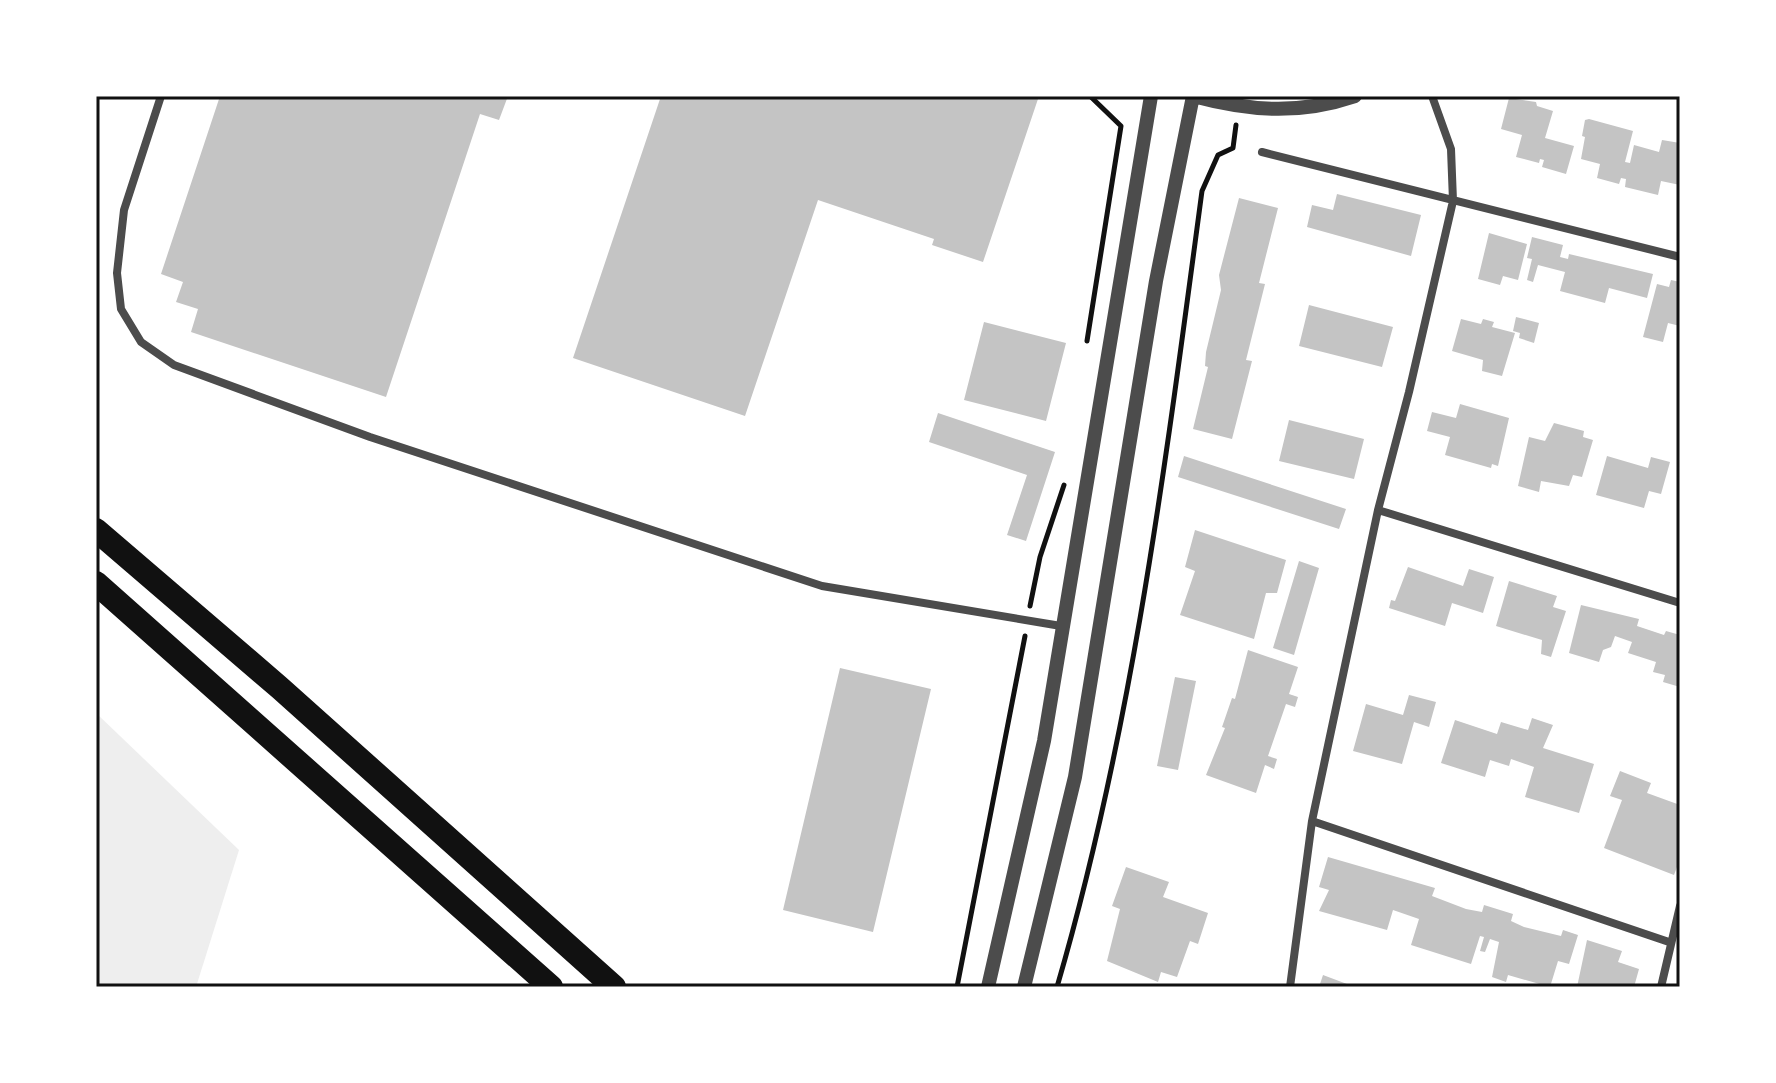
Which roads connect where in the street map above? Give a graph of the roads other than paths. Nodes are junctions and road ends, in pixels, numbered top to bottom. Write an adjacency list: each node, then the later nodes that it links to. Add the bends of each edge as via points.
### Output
1 (161, 96): 13 (street, via 124,210 117,273 121,309 141,342 174,365 370,437 822,586)
2 (1151, 96): 13 (street)
3 (1193, 96): 4 (street, via 1237,108 1304,109); 20 (street, via 1156,281 1075,777)
4 (1355, 96)
5 (1432, 96): 7 (street, via 1451,149)
6 (1262, 152): 7 (street)
7 (1453, 201): 8 (street); 9 (street)
8 (1680, 257)
9 (1378, 510): 12 (street); 14 (street)
10 (96, 530): 18 (highway)
11 (96, 583): 17 (highway)
12 (1680, 603)
13 (1061, 626): 19 (street, via 1044,741)
14 (1312, 821): 16 (street); 21 (street)
15 (1680, 906): 16 (street)
16 (1669, 942): 22 (street)
17 (551, 987)
18 (614, 987)
19 (988, 987)
20 (1024, 987)
21 (1290, 987)
22 (1661, 987)

